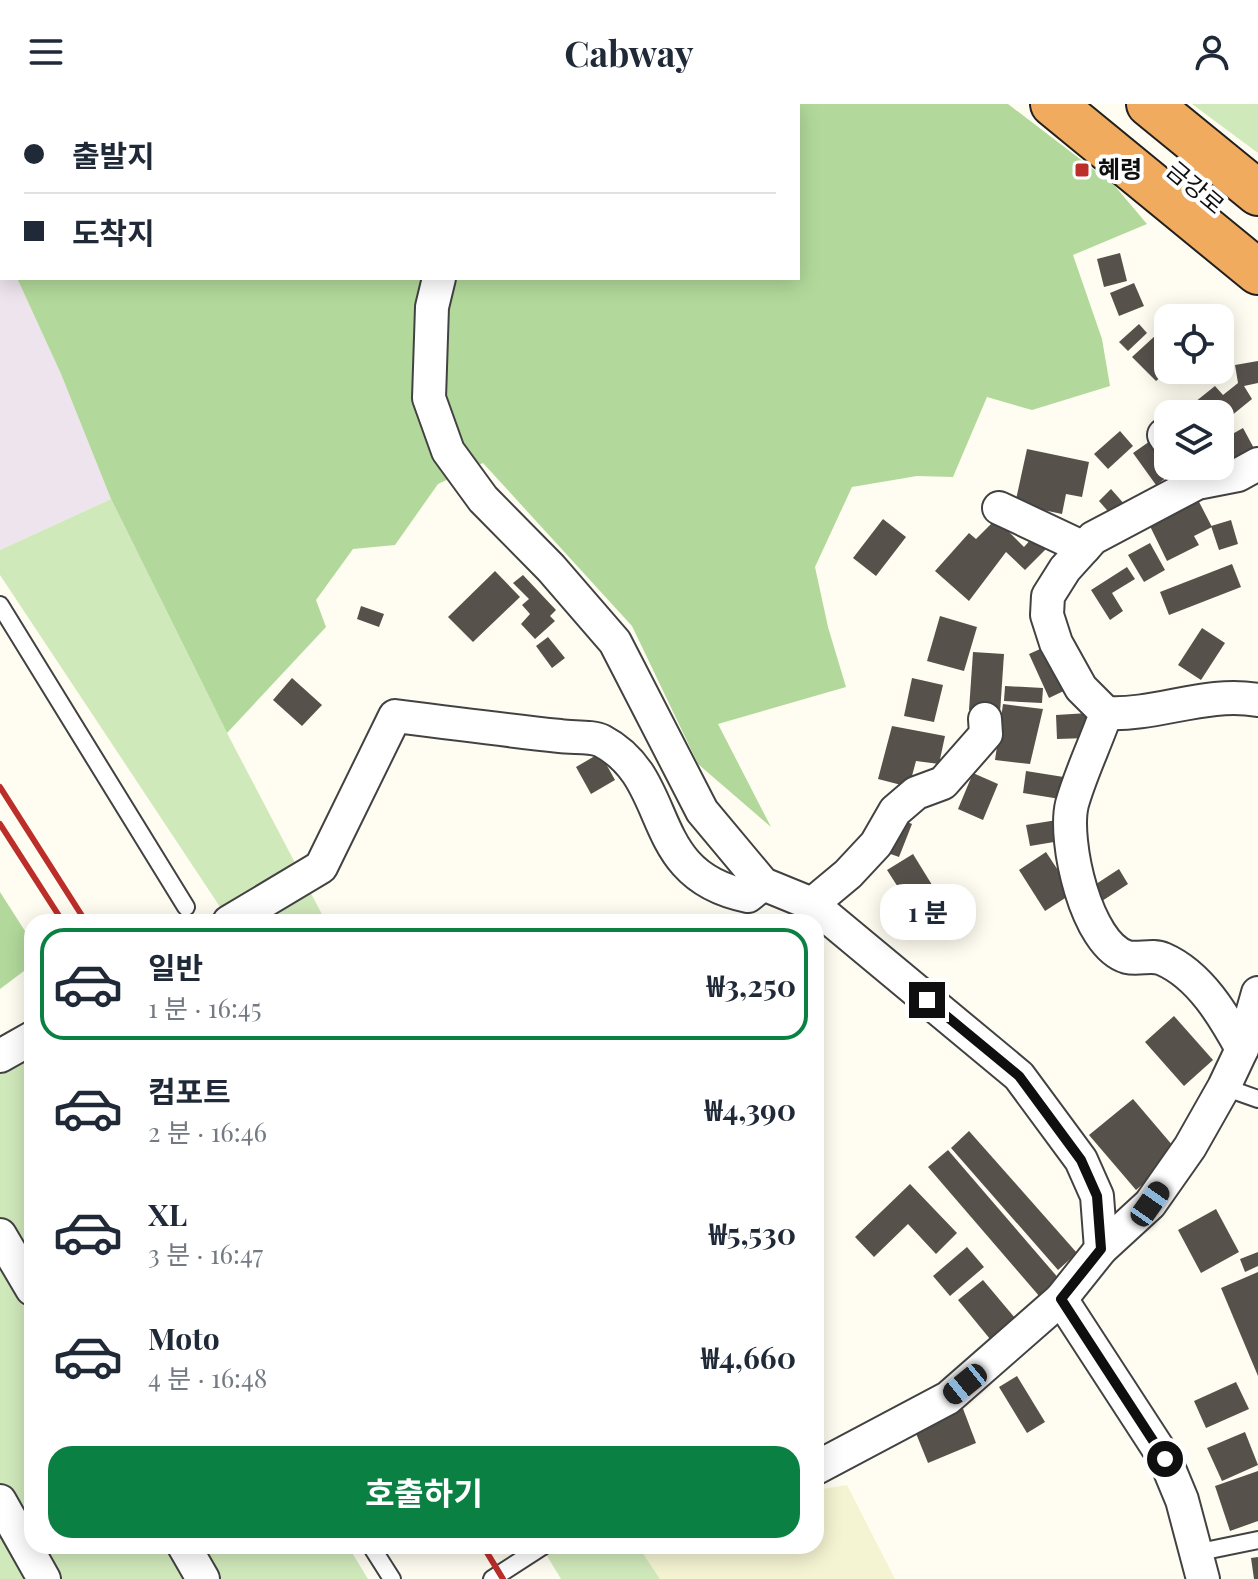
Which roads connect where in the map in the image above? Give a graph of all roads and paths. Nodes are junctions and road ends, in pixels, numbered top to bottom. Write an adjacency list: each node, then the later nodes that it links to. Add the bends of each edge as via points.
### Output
1 (1053, 104): 6 (highway)
2 (1096, 104): 5 (highway, 금강로)
3 (1149, 104): 4 (highway, 금강로)
4 (1258, 193)
5 (1258, 241)
6 (1258, 272)
7 (439, 280): 17 (street, via 432,307 429,398 448,451 483,499 615,642 702,811)
8 (1258, 464): 9 (street)
9 (1234, 475)
10 (1182, 480): 12 (street)
11 (999, 508): 12 (street)
12 (1084, 548): 15 (street, via 1048,596 1047,615 1081,688)
13 (0, 605): 19 (lane)
14 (1258, 700): 15 (street, via 1221,697 1130,714)
15 (1106, 713): 23 (street, via 1071,807 1085,908 1111,945 1127,957 1160,957 1183,970 1223,1014)
16 (985, 719): 18 (street, via 986,734 943,783 916,793 895,811 876,844)
17 (763, 884): 18 (street); 20 (street, via 748,896 733,893 688,867 675,851 643,781 601,740 395,716 321,867)
18 (812, 904): 28 (street, via 1019,1076 1081,1160 1097,1196)
19 (186, 907)
20 (242, 914)
21 (1258, 993): 23 (street)
22 (24, 1042): 24 (street)
23 (1242, 1049): 25 (street)
24 (0, 1056)
25 (1224, 1087): 26 (lane); 28 (street, via 1150,1204)
26 (1258, 1099)
27 (0, 1235): 29 (street)
28 (1101, 1249): 30 (street)
29 (24, 1276)
30 (1061, 1299): 31 (street, via 948,1398); 38 (street, via 1165,1459)
31 (824, 1459)
32 (0, 1501): 34 (street)
33 (1258, 1540): 38 (lane)
34 (24, 1544)
35 (30, 1554): 39 (street)
36 (376, 1554): 40 (lane)
37 (531, 1554): 41 (lane)
38 (1199, 1566)
39 (44, 1579)
40 (392, 1579)
41 (492, 1579)

